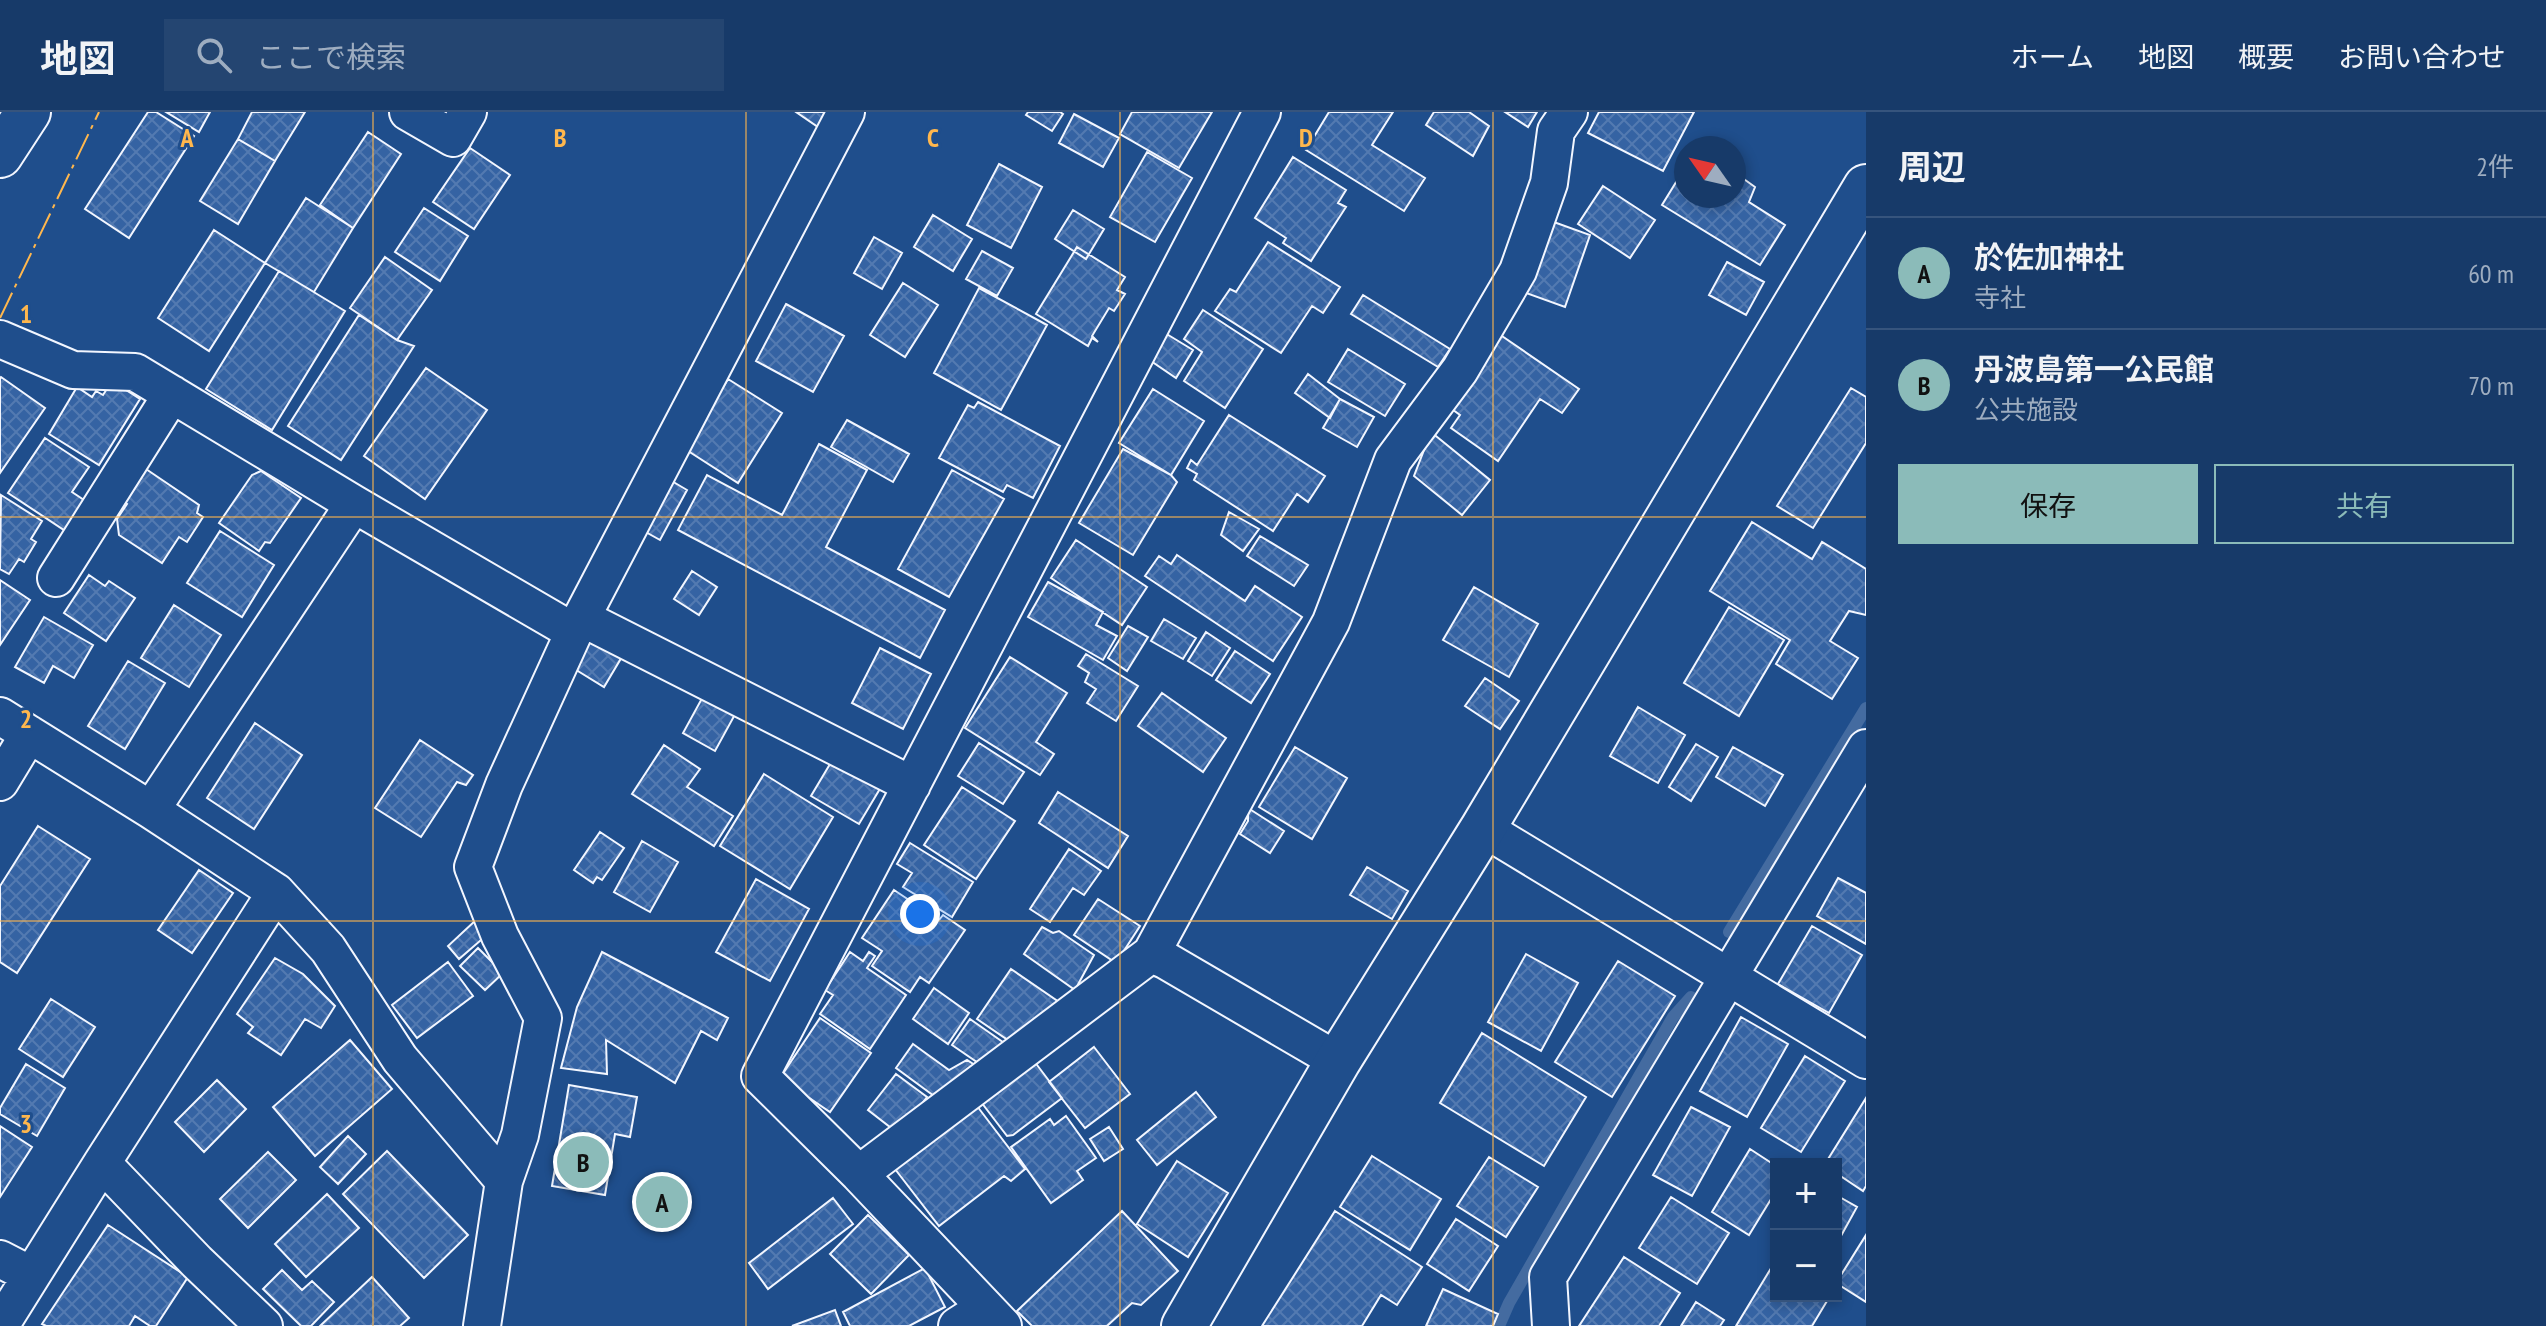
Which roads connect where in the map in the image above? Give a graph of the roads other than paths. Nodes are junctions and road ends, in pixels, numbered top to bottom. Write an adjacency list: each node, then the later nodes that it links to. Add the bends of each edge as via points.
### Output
1 (28, 112): 7 (street)
2 (408, 112): 3 (street, via 453,138)
3 (468, 112)
4 (846, 112): 13 (street)
5 (1262, 112): 17 (street)
6 (1569, 112): 21 (street, via 1556,131 1549,183 1518,271 1460,370 1393,460 1331,622)
7 (0, 155)
8 (1866, 187): 19 (street)
9 (0, 339): 10 (street, via 73,370 135,372)
10 (172, 394): 11 (street); 12 (street)
11 (354, 504): 13 (street); 18 (street)
12 (56, 578)
13 (578, 625): 17 (street); 27 (street, via 504,785 473,867 500,936 543,1018 520,1135)
14 (14, 725): 16 (street); 18 (street)
15 (1866, 748): 22 (street)
16 (0, 782)
17 (912, 785): 26 (street, via 760,1076)
18 (151, 810): 20 (street)
19 (1483, 828): 22 (street); 24 (street)
20 (276, 892): 25 (street); 27 (street, via 328,949 400,1059)
21 (1151, 954): 24 (street); 26 (street)
22 (1728, 976): 23 (street); 34 (street, via 1548,1277)
23 (1866, 1060)
24 (1338, 1061): 33 (street)
25 (102, 1163): 28 (street); 31 (street)
26 (859, 1174): 29 (street)
27 (504, 1181): 32 (street)
28 (15, 1267): 30 (street)
29 (981, 1320)
30 (0, 1326)
31 (264, 1326)
32 (482, 1326)
33 (1184, 1326)
34 (1551, 1326)

